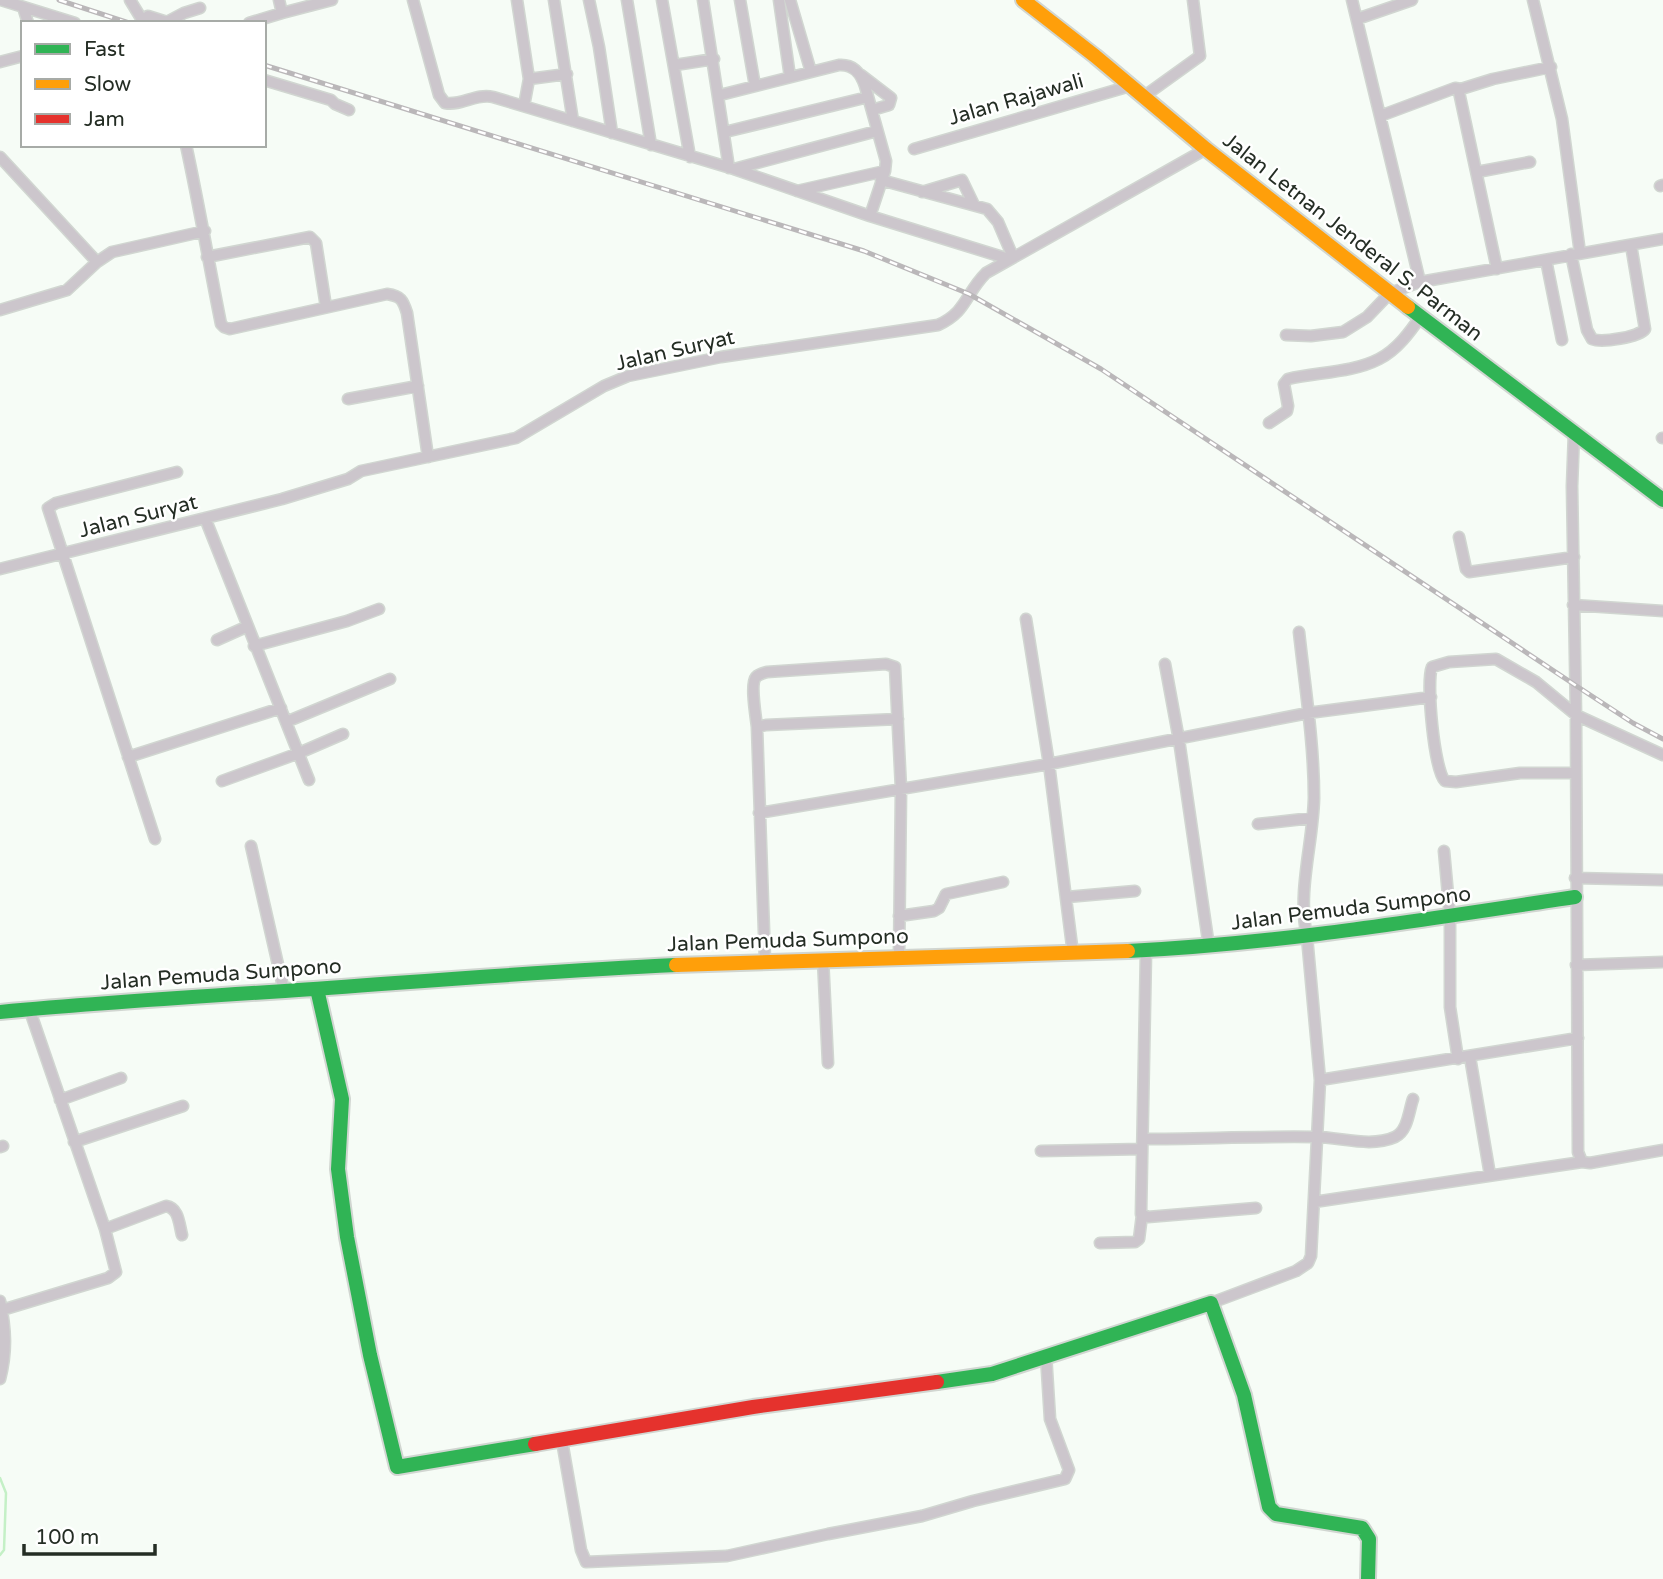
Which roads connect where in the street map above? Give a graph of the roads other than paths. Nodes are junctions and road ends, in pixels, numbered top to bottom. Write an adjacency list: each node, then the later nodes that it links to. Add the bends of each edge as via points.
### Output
1 (1, 0): 20 (street)
2 (130, 0): 27 (street)
3 (279, 0): 22 (street)
4 (332, 0): 22 (street)
5 (413, 0): 49 (street, via 445,103 487,96)
6 (517, 0): 41 (street)
7 (554, 0): 38 (street)
8 (589, 0): 56 (street)
9 (627, 0): 57 (street)
10 (662, 0): 35 (street)
11 (703, 0): 33 (street)
12 (740, 0): 43 (street)
13 (779, 0): 40 (street)
14 (790, 0): 37 (street)
15 (1023, 0): 44 (main road, Jalan Letnan Jenderal S. Parman)
16 (1193, 0): 48 (street, via 1200,56)
17 (1352, 0): 24 (street)
18 (1412, 0): 24 (street)
19 (1533, 1): 36 (street)
20 (23, 7): 23 (street); 25 (street)
21 (200, 8): 30 (street)
22 (282, 13): 31 (street)
23 (44, 18): 26 (street)
24 (1357, 19): 52 (street)
25 (27, 21)
26 (63, 21)
27 (142, 21)
28 (145, 21): 29 (street, via 148,16)
29 (164, 21)
30 (169, 21)
31 (256, 21)
32 (21, 57): 34 (street)
33 (714, 59): 35 (street); 46 (street)
34 (0, 62)
35 (676, 65): 62 (street)
36 (1551, 67): 45 (street); 74 (street, via 1562,118)
37 (811, 72): 39 (street, via 845,64); 40 (street)
38 (567, 74): 41 (street); 53 (street)
39 (861, 74): 47 (street); 51 (street, via 891,99 889,105)
40 (790, 77): 43 (street)
41 (529, 79): 49 (street)
42 (266, 81): 50 (street)
43 (755, 86): 46 (street)
44 (1130, 86): 48 (main road, Jalan Letnan Jenderal S. Parman); 59 (street, Jalan Rajawali)
45 (1461, 89): 52 (street); 65 (street)
46 (720, 95): 55 (street)
47 (868, 97): 51 (street); 55 (street)
48 (1143, 97): 60 (main road, Jalan Letnan Jenderal S. Parman)
49 (524, 106): 53 (street)
50 (349, 110)
51 (872, 110): 54 (street)
52 (1380, 116): 80 (street)
53 (573, 121): 56 (street)
54 (877, 131): 64 (street); 66 (street, via 886,160)
55 (726, 132): 64 (street)
56 (612, 133): 57 (street)
57 (651, 145): 62 (street)
58 (186, 147): 71 (street)
59 (914, 149)
60 (1206, 149): 76 (street, Jalan Suryat); 81 (main road, Jalan Letnan Jenderal S. Parman)
61 (0, 157): 78 (street)
62 (690, 157): 64 (street)
63 (1530, 162): 65 (street)
64 (732, 169): 67 (street)
65 (1477, 172): 79 (street)
66 (883, 175): 67 (street); 68 (street); 70 (street)
67 (796, 191): 70 (street)
68 (922, 192): 69 (street); 69 (street, via 962,180)
69 (974, 205): 76 (street, via 993,215)
70 (870, 216): 76 (street)
71 (205, 231): 75 (street); 78 (street, via 125,248)
72 (1663, 239): 73 (street)
73 (1631, 245): 74 (street); 74 (street, via 1645,329 1640,334 1599,341 1587,330)
74 (1576, 254): 77 (street)
75 (207, 257): 82 (street, via 224,327); 82 (street, via 310,236 316,243)
76 (1011, 258): 91 (street, Jalan Suryat, via 975,284 959,312 937,325 721,357 628,376 516,438)
77 (1546, 260): 79 (street); 86 (street)
78 (94, 265): 83 (street, via 67,290)
79 (1497, 269): 80 (street)
80 (1420, 282): 81 (street)
81 (1390, 293): 84 (main road, Jalan Letnan Jenderal S. Parman); 85 (street, via 1367,317 1343,332)
82 (326, 307): 87 (street, via 398,295 407,313)
83 (0, 310)
84 (1421, 316): 89 (street, via 1379,359 1288,379 1284,384 1287,411); 90 (main road, Jalan Letnan Jenderal S. Parman)
85 (1286, 335)
86 (1562, 340)
87 (418, 386): 88 (street); 91 (street)
88 (348, 399)
89 (1269, 423)
90 (1574, 433): 93 (main road, Jalan Letnan Jenderal S. Parman); 97 (street)
91 (428, 457): 94 (street, Jalan Suryat, via 361,471 348,479)
92 (177, 472): 96 (street, via 51,506 48,512)
93 (1663, 500)
94 (205, 518): 96 (street, Jalan Suryat); 103 (street)
95 (1459, 537): 97 (street, via 1469,572)
96 (63, 554): 98 (street, Jalan Suryat); 120 (street)
97 (1574, 558): 99 (street)
98 (0, 569)
99 (1573, 605): 101 (street); 112 (street)
100 (379, 609): 106 (street)
101 (1663, 611)
102 (1026, 618): 121 (street)
103 (246, 626): 105 (street); 106 (street)
104 (1299, 632): 111 (street)
105 (218, 640)
106 (254, 646): 110 (street)
107 (1165, 664): 117 (street)
108 (390, 679): 114 (street)
109 (1430, 697): 111 (street); 112 (street, via 1433,666 1489,658 1536,682); 122 (street, via 1439,772 1445,781)
110 (281, 708): 114 (street); 120 (street)
111 (1308, 713): 117 (street); 127 (street)
112 (1576, 715): 119 (street); 122 (street)
113 (898, 719): 115 (street); 115 (street, via 896,669 886,664 758,675 753,687); 125 (street)
114 (286, 722): 118 (street)
115 (757, 727): 126 (street)
116 (343, 734): 118 (street)
117 (1179, 740): 121 (street); 141 (street)
118 (299, 753): 123 (street); 124 (street)
119 (1663, 755)
120 (128, 757): 129 (street)
121 (1049, 764): 125 (street); 136 (street)
122 (1576, 773): 132 (street)
123 (309, 779)
124 (222, 781)
125 (901, 789): 126 (street); 138 (street)
126 (760, 813): 146 (street)
127 (1312, 818): 128 (street); 140 (street, via 1303,918)
128 (1258, 824)
129 (155, 839)
130 (251, 846): 150 (street)
131 (1444, 851): 139 (street)
132 (1575, 878): 133 (street); 137 (street)
133 (1663, 880)
134 (1003, 882): 138 (street, via 946,894 934,911)
135 (1135, 891): 136 (street)
136 (1067, 897): 143 (street)
137 (1575, 897): 139 (main road, Jalan Pemuda Sumpono); 148 (street)
138 (899, 916): 144 (street)
139 (1450, 918): 140 (main road, Jalan Pemuda Sumpono); 155 (street, via 1450,1007)
140 (1307, 937): 141 (main road, Jalan Pemuda Sumpono); 158 (street)
141 (1209, 947): 142 (main road, Jalan Pemuda Sumpono)
142 (1146, 951): 143 (main road, Jalan Pemuda Sumpono); 164 (street)
143 (1073, 954): 144 (main road, Jalan Pemuda Sumpono)
144 (899, 957): 145 (main road, Jalan Pemuda Sumpono)
145 (823, 959): 146 (main road, Jalan Pemuda Sumpono); 156 (street)
146 (765, 961): 149 (main road, Jalan Pemuda Sumpono, via 564,970)
147 (1663, 962): 148 (street)
148 (1576, 965): 153 (street)
149 (317, 989): 150 (main road, Jalan Pemuda Sumpono); 179 (main road, via 342,1099 338,1169 348,1243 397,1467)
150 (284, 991): 151 (main road, Jalan Pemuda Sumpono, via 124,1000)
151 (30, 1011): 152 (main road, Jalan Pemuda Sumpono); 160 (street)
152 (0, 1012)
153 (1577, 1038): 154 (street); 167 (street, via 1577,1152)
154 (1470, 1057): 155 (street); 168 (street)
155 (1458, 1059): 158 (street)
156 (828, 1063)
157 (121, 1078): 160 (street)
158 (1320, 1080): 162 (street)
159 (1413, 1099): 162 (street, via 1398,1136 1353,1142)
160 (60, 1100): 163 (street)
161 (183, 1106): 163 (street)
162 (1317, 1137): 164 (street); 169 (street)
163 (74, 1142): 172 (street)
164 (1142, 1144): 166 (street); 171 (street)
165 (1663, 1150): 167 (street)
166 (1041, 1151)
167 (1582, 1162): 168 (street)
168 (1489, 1175): 169 (street)
169 (1314, 1202): 175 (street, via 1308,1264)
170 (1256, 1208): 171 (street)
171 (1142, 1215): 174 (street, via 1135,1242)
172 (105, 1229): 173 (street, via 166,1206 175,1210); 176 (street, via 116,1265 112,1276)
173 (182, 1235)
174 (1100, 1243)
175 (1211, 1303): 177 (main road); 180 (main road, via 1244,1395 1268,1503 1276,1514 1362,1528 1369,1539)
176 (1, 1306): 178 (street, via 6,1355)
177 (1046, 1355): 179 (main road, via 992,1374 753,1407); 179 (street, via 1050,1419 1068,1468 1065,1479 922,1516 727,1556 589,1563 583,1558)
178 (0, 1379)
179 (562, 1441)
180 (1368, 1579)

